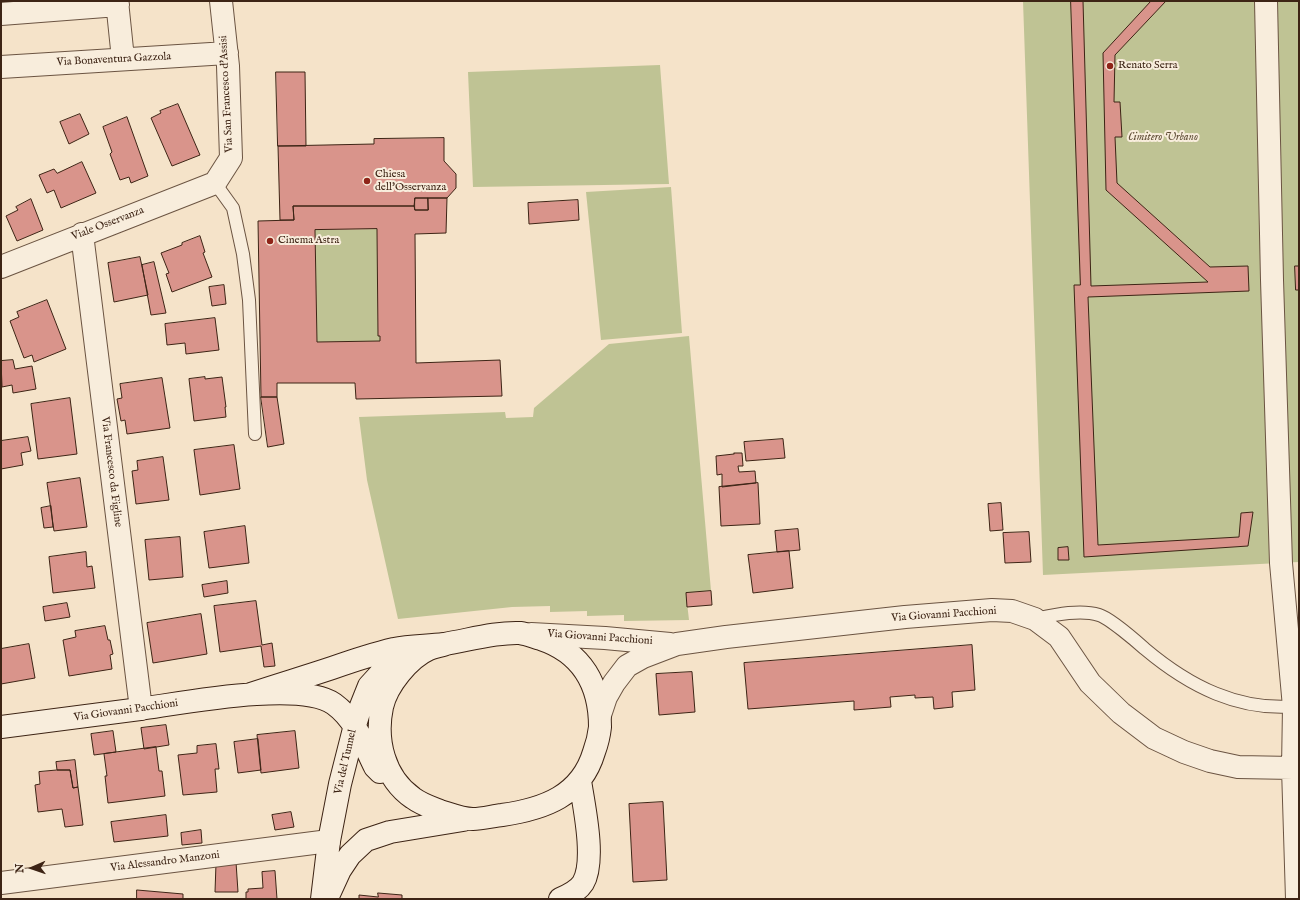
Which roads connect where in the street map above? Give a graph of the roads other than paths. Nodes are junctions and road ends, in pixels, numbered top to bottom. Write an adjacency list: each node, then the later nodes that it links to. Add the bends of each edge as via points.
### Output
1 (220, 1): 5 (street, Via San Francesco d'Assisi)
2 (1266, 1): 18 (street, via 1281,563)
3 (118, 3): 4 (street); 6 (street)
4 (1, 14)
5 (227, 53): 6 (street, Via Bonaventura Gazzola); 8 (street, Via San Francesco d'Assisi, via 231,158)
6 (123, 59): 7 (street, Via Bonaventura Gazzola)
7 (1, 67)
8 (215, 183): 9 (street, Viale Osservanza); 11 (lane, via 233,208 243,254 249,300)
9 (82, 234): 10 (street, Viale Osservanza); 19 (street, Via Francesco da Figline)
10 (1, 266)
11 (255, 434)
12 (1035, 619): 15 (street, Via Giovanni Pacchioni, via 1012,611 992,610 897,618); 18 (lane, via 1056,614 1100,615 1164,666 1193,684 1243,704 1275,708); 23 (street, Via Giovanni Pacchioni, via 1059,637 1090,683 1121,714 1154,738 1184,752 1238,768)
13 (522, 633): 14 (street, Via Giovanni Pacchioni, via 494,635); 15 (street, Via Giovanni Pacchioni); 20 (street, via 556,645 570,654 593,682)
14 (446, 644): 16 (street, via 428,650); 17 (street, Via Giovanni Pacchioni, via 392,650)
15 (677, 644): 20 (street, Via Giovanni Pacchioni, via 643,656 627,666 606,696)
16 (418, 657): 21 (street, Via del Tunnel, via 390,663 379,674 369,686); 25 (street, via 396,678 389,690 382,704 379,724 379,740 389,770 396,782)
17 (251, 694): 19 (street, Via Giovanni Pacchioni); 21 (street, Via Giovanni Pacchioni, via 303,694 320,697 334,704)
18 (1296, 707): 23 (street)
19 (141, 709): 22 (street, Via Giovanni Pacchioni)
20 (600, 715): 24 (street, via 600,734 591,762)
21 (355, 725): 25 (street, Via Giovanni Pacchioni, via 375,767); 27 (street, Via del Tunnel)
22 (1, 728)
23 (1296, 768): 32 (street)
24 (580, 781): 26 (street, via 551,804 524,812); 31 (street, via 589,849 588,870 583,883 574,892)
25 (412, 798): 26 (street, via 427,806)
26 (472, 819): 30 (street, via 390,832 366,840 350,855 340,870)
27 (329, 841): 28 (street, Via Alessandro Manzoni); 29 (street, Via del Tunnel)
28 (1, 883)
29 (322, 899)
30 (327, 899)
31 (560, 899)
32 (1297, 899)

